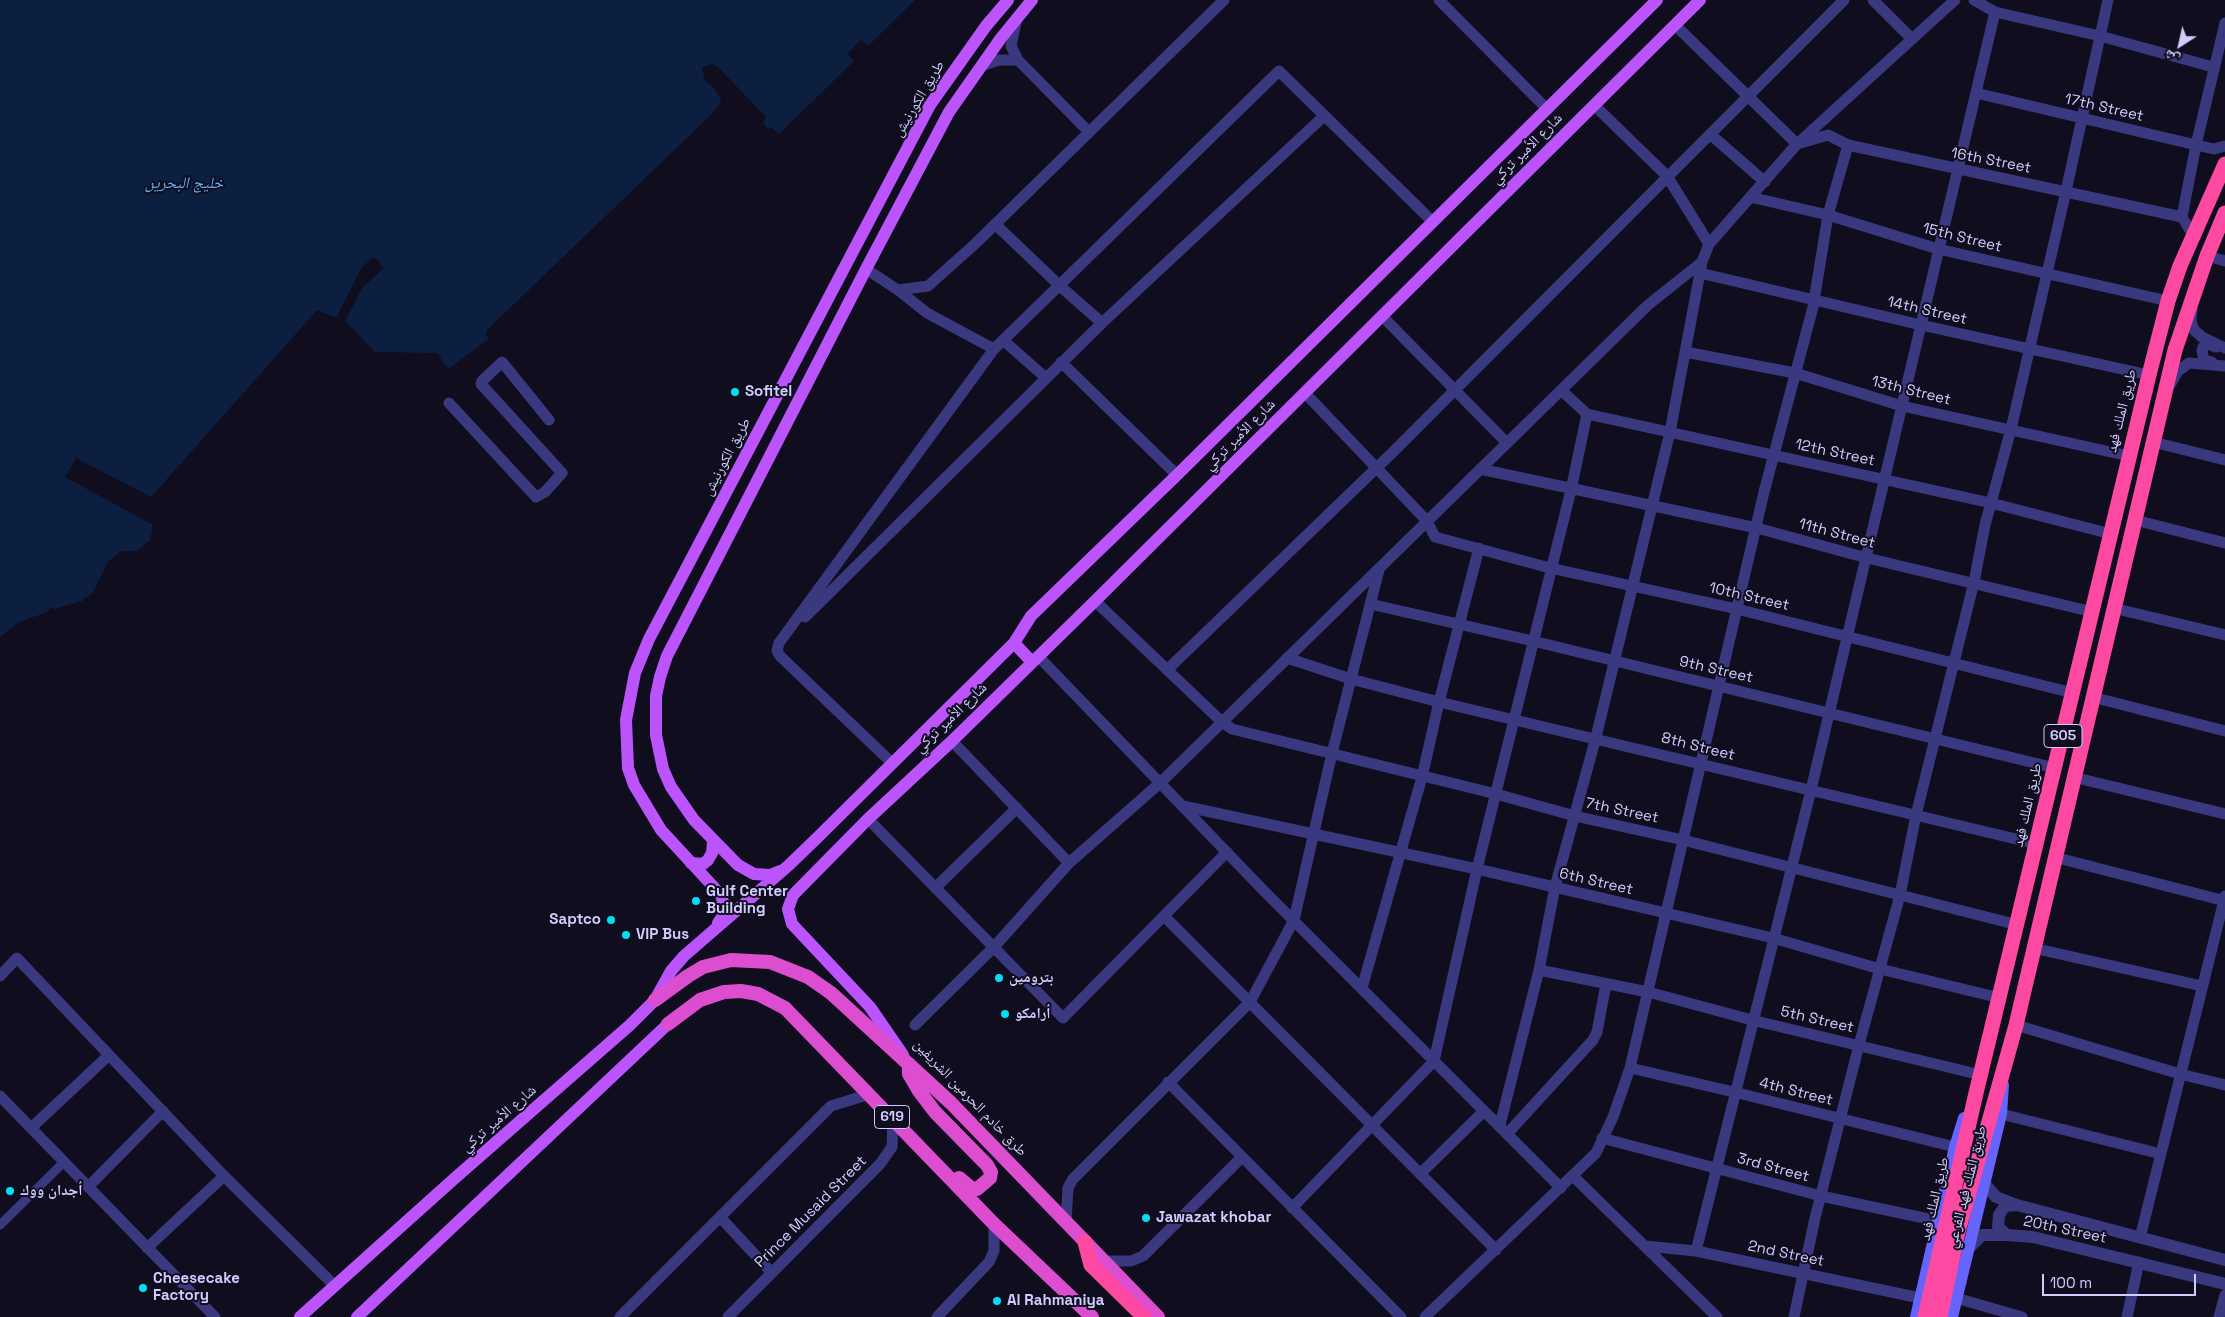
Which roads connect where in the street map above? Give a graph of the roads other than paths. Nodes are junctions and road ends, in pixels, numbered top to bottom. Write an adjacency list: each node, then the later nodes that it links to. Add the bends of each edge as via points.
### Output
1 (1008, 0): 153 (main road, طريق الكورنيش, via 930,105 649,639 635,673 626,720 628,768 651,816)
2 (1032, 0): 13 (main road)
3 (1224, 0): 27 (street)
4 (1439, 0): 24 (street)
5 (1657, 0): 24 (main road, شارع الأمير تركي)
6 (1700, 0): 15 (main road, شارع الأمير تركي)
7 (1844, 0): 22 (street)
8 (1873, 0): 17 (street)
9 (1955, 0): 17 (street)
10 (1974, 0): 12 (street)
11 (2108, 0): 16 (street)
12 (1995, 12): 16 (street); 21 (street)
13 (1017, 18): 18 (street, via 1011,46); 19 (main road)
14 (2225, 23): 20 (street)
15 (1675, 25): 22 (street); 23 (main road, شارع الأمير تركي)
16 (2100, 36): 20 (street); 26 (street)
17 (1912, 39): 29 (street)
18 (1018, 60): 19 (street, via 999,60); 27 (street)
19 (981, 66): 49 (main road, via 949,112)
20 (2214, 67): 31 (street)
21 (1976, 93): 26 (street, 17th Street); 34 (street)
22 (1747, 95): 28 (street); 29 (street)
23 (1594, 105): 35 (street); 57 (main road, شارع الأمير تركي)
24 (1547, 109): 42 (main road, شارع الأمير تركي)
25 (1324, 116): 42 (street); 52 (street, via 1280,71); 58 (street)
26 (2083, 118): 31 (street, 17th Street); 37 (street)
27 (1089, 132): 43 (street)
28 (1710, 134): 35 (street); 36 (street)
29 (1797, 144): 30 (street, 16th Street, via 1828,135); 36 (street)
30 (1848, 145): 34 (street, 16th Street); 40 (street)
31 (2196, 145): 32 (street, 17th Street, via 2214,149); 41 (street)
32 (2225, 146)
33 (2225, 164): 44 (highway, طريق الملك فهد / 605)
34 (1957, 170): 37 (street, 16th Street); 46 (street)
35 (1667, 176): 45 (street); 70 (street)
36 (1765, 182): 38 (street)
37 (2066, 191): 41 (street, 16th Street); 51 (street)
38 (1750, 198): 40 (street, 15th Street); 45 (street)
39 (2225, 213): 47 (highway, طريق الملك فهد / 605)
40 (1828, 215): 46 (street, 15th Street); 54 (street)
41 (2182, 217): 44 (street)
42 (1433, 222): 87 (main road, شارع الأمير تركي)
43 (995, 224): 52 (street); 53 (street, via 928,286)
44 (2194, 235): 55 (highway, طريق الملك فهد / 605)
45 (1709, 244): 50 (street)
46 (1938, 249): 51 (street, 15th Street); 59 (street)
47 (2207, 256): 48 (street); 56 (highway, طريق الملك فهد / 605)
48 (2225, 261)
49 (866, 268): 53 (street); 148 (main road, via 667,656 660,677 656,726 663,769 684,806)
50 (1701, 268): 54 (street, 14th Street); 64 (street); 71 (street, via 1648,305)
51 (2047, 274): 55 (street, 15th Street); 61 (street)
52 (1060, 286): 58 (street); 60 (street)
53 (898, 290): 62 (street, via 927,313)
54 (1814, 300): 59 (street, 14th Street); 67 (street)
55 (2168, 301): 68 (highway, طريق الملك فهد / 605)
56 (2192, 302): 63 (street, via 2194,330); 72 (highway, طريق الملك فهد / 605, via 2175,350)
57 (1383, 317): 70 (street); 73 (main road, شارع الأمير تركي)
58 (1102, 323): 65 (street)
59 (1921, 325): 61 (street, 14th Street); 75 (street)
60 (1003, 340): 62 (street); 69 (street)
61 (2030, 348): 68 (street, 14th Street); 78 (street)
62 (994, 349): 112 (street)
63 (2225, 349): 66 (street, via 2208,344 2202,351 2204,360)
64 (1685, 352): 67 (street, 13th Street); 79 (street)
65 (1062, 362): 69 (street); 87 (street)
66 (2225, 364): 72 (street, via 2189,363 2178,371)
67 (1795, 373): 75 (street, 13th Street); 82 (street)
68 (2149, 375): 83 (highway, طريق الملك فهد / 605)
69 (1046, 378): 112 (street)
70 (1455, 390): 81 (street); 85 (street)
71 (1561, 390): 76 (street, 12th Street); 81 (street)
72 (2167, 390): 80 (highway, طريق الملك فهد / 605)
73 (1305, 394): 85 (street, 10th Street); 103 (main road, شارع الأمير تركي)
74 (449, 403): 77 (street, via 536,498 562,473 481,384 482,381 502,362)
75 (1902, 406): 78 (street, 13th Street); 88 (street)
76 (1588, 414): 79 (street, 12th Street); 89 (street)
77 (549, 420)
78 (2011, 429): 83 (street, 13th Street); 90 (street)
79 (1670, 432): 82 (street, 12th Street); 91 (street)
80 (2153, 442): 84 (street); 92 (highway, طريق الملك فهد / 605)
81 (1508, 443): 86 (street)
82 (1774, 456): 88 (street, 12th Street); 94 (street)
83 (2130, 456): 95 (highway, طريق الملك فهد / 605)
84 (2225, 460)
85 (1377, 468): 93 (street, 10th Street); 118 (street)
86 (1480, 470): 89 (street, 11th Street); 93 (street)
87 (1177, 475): 113 (main road, شارع الأمير تركي, via 1031,616)
88 (1884, 479): 90 (street, 12th Street); 98 (street)
89 (1571, 490): 91 (street, 11th Street); 100 (street)
90 (1991, 502): 95 (street, 12th Street); 101 (street)
91 (1651, 505): 94 (street, 11th Street); 102 (street)
92 (2135, 520): 96 (street); 105 (highway, طريق الملك فهد / 605)
93 (1427, 521): 97 (street, 10th Street, via 1435,537); 99 (street)
94 (1757, 528): 98 (street, 11th Street); 106 (street)
95 (2111, 534): 107 (highway, طريق الملك فهد / 605)
96 (2225, 543)
97 (1479, 548): 100 (street, 10th Street); 108 (street)
98 (1867, 558): 101 (street, 11th Street); 110 (street)
99 (1379, 568): 104 (street); 114 (street)
100 (1550, 568): 102 (street, 10th Street); 111 (street)
101 (1974, 582): 107 (street, 11th Street); 117 (street)
102 (1634, 586): 106 (street, 10th Street); 116 (street)
103 (1095, 601): 115 (main road, شارع الأمير تركي); 118 (street, 7th Street)
104 (1370, 604): 108 (street, 9th Street); 119 (street)
105 (2113, 608): 109 (street); 122 (highway, طريق الملك فهد / 605)
106 (1737, 609): 110 (street, 10th Street); 120 (street)
107 (2093, 612): 121 (highway, طريق الملك فهد / 605)
108 (1459, 624): 111 (street, 9th Street); 123 (street)
109 (2225, 635)
110 (1848, 636): 117 (street, 10th Street); 124 (street)
111 (1533, 641): 116 (street, 9th Street); 125 (street)
112 (779, 643): 132 (street, via 777,651 780,656)
113 (1014, 643): 115 (main road); 132 (main road, شارع الأمير تركي)
114 (1287, 658): 119 (street, 8th Street); 126 (street)
115 (1035, 659): 130 (main road, شارع الأمير تركي); 137 (street)
116 (1615, 661): 120 (street, 9th Street); 128 (street)
117 (1954, 662): 121 (street, 10th Street); 129 (street)
118 (1167, 670): 126 (street, 7th Street)
119 (1351, 679): 123 (street, 8th Street); 131 (street)
120 (1719, 687): 124 (street, 9th Street); 133 (street)
121 (2073, 693): 134 (highway, طريق الملك فهد / 605)
122 (2092, 698): 127 (street); 135 (highway, طريق الملك فهد / 605)
123 (1439, 702): 125 (street, 8th Street); 136 (street)
124 (1829, 712): 129 (street, 9th Street); 138 (street)
125 (1514, 718): 128 (street, 8th Street); 139 (street)
126 (1222, 722): 131 (street, 7th Street, via 1232,729); 137 (street)
127 (2225, 731)
128 (1596, 738): 133 (street, 8th Street); 144 (street)
129 (1935, 739): 134 (street, 9th Street); 143 (street)
130 (952, 741): 141 (street); 145 (main road, شارع الأمير تركي)
131 (1332, 753): 136 (street, 7th Street); 146 (street)
132 (892, 763): 155 (main road, شارع الأمير تركي)
133 (1701, 763): 138 (street, 8th Street); 147 (street)
134 (2055, 768): 149 (highway, طريق الملك فهد / 605)
135 (2073, 776): 142 (street); 152 (highway, طريق الملك فهد / 605)
136 (1422, 777): 139 (street, 7th Street); 151 (street)
137 (1160, 782): 140 (street); 154 (street)
138 (1811, 790): 143 (street, 8th Street); 157 (street)
139 (1496, 794): 144 (street, 7th Street); 156 (street)
140 (1183, 806): 146 (street, 6th Street); 150 (street)
141 (1017, 808): 154 (street); 160 (street)
142 (2225, 814)
143 (1916, 815): 149 (street, 8th Street); 161 (street)
144 (1575, 816): 147 (street, 7th Street); 158 (street)
145 (868, 819): 159 (main road, شارع الأمير تركي); 160 (street)
146 (1314, 833): 151 (street, 6th Street); 165 (street)
147 (1683, 840): 157 (street, 7th Street); 163 (street)
148 (713, 842): 153 (main road, via 708,860 703,864); 155 (main road, via 738,865 754,874 779,872)
149 (2037, 844): 166 (highway, طريق الملك فهد / 605)
150 (1227, 852): 164 (street); 165 (street)
151 (1402, 853): 156 (street, 6th Street); 176 (street)
152 (2054, 857): 162 (street); 170 (highway, طريق الملك فهد / 605)
153 (691, 863): 167 (main road, طريق الكورنيش, via 718,890 725,903 723,916)
154 (1069, 863): 169 (street)
155 (789, 865): 167 (main road, شارع الأمير تركي)
156 (1477, 869): 158 (street, 6th Street); 187 (street)
157 (1791, 869): 161 (street, 7th Street); 168 (street)
158 (1555, 887): 163 (street, 6th Street); 172 (street)
159 (798, 888): 189 (main road, طرق خادم الحرمين الشريفين, via 788,909 792,924 870,1007)
160 (935, 888): 169 (street)
161 (1900, 895): 166 (street, 7th Street); 171 (street)
162 (2225, 899): 175 (street)
163 (1666, 913): 168 (street, 6th Street); 177 (street)
164 (1164, 916): 169 (street, via 1063,1018); 180 (street)
165 (1294, 920): 176 (street); 180 (street)
166 (2018, 925): 178 (highway, طريق الملك فهد / 605)
167 (708, 936): 179 (main road, شارع الأمير تركي, via 671,971)
168 (1773, 938): 171 (street, 6th Street); 181 (street)
169 (994, 947): 184 (street)
170 (2033, 948): 175 (street); 183 (highway, طريق الملك فهد / 605)
171 (1880, 969): 178 (street, 6th Street); 185 (street)
172 (1539, 970): 174 (street, 5th Street); 206 (street)
173 (0, 976): 186 (street, via 17,958)
174 (1606, 984): 177 (street, 5th Street); 206 (street, via 1593,1040)
175 (2202, 986): 192 (street)
176 (1362, 988): 187 (street)
177 (1648, 992): 181 (street, 5th Street); 190 (street)
178 (2000, 998): 191 (highway, طريق الملك فهد / 605)
179 (655, 1000): 189 (highway, via 688,976 718,962 743,959 770,962 797,971 821,986); 242 (main road, شارع الأمير تركي, via 610,1045 454,1178)
180 (1250, 1002): 193 (street); 204 (street)
181 (1752, 1020): 185 (street, 5th Street); 195 (street)
182 (668, 1024): 197 (highway, 619, via 712,995 741,991 758,994 785,1008); 248 (main road)
183 (2016, 1024): 188 (highway, طريق الملك فهد / 605); 192 (street)
184 (915, 1026)
185 (1858, 1045): 191 (street, 5th Street); 203 (street)
186 (109, 1055): 199 (street); 205 (street)
187 (1434, 1061): 200 (street); 204 (street)
188 (2004, 1063): 201 (main road, طريق الملك فهد الفرعي); 261 (highway, طريق الملك فهد / 605, via 1958,1232)
189 (910, 1064): 207 (highway, via 909,1074 918,1092 987,1165 990,1178 977,1189 971,1188); 225 (highway, طرق خادم الحرمين الشريفين)
190 (1630, 1068): 195 (street, 4th Street); 208 (street)
191 (1981, 1074): 196 (highway, طريق الملك فهد / 605)
192 (2180, 1074): 194 (street); 210 (street)
193 (1168, 1082): 211 (street); 225 (street, via 1073,1179 1068,1188)
194 (2225, 1086)
195 (1734, 1092): 203 (street, 4th Street); 213 (street)
196 (1976, 1093): 209 (main road, طريق الملك فهد الفرعي); 260 (highway, طريق الملك فهد / 605)
197 (870, 1094): 202 (highway, 619); 223 (street, via 831,1106)
198 (0, 1096): 205 (street)
199 (163, 1111): 215 (street); 218 (street)
200 (1484, 1111): 206 (street); 214 (street)
201 (2002, 1114): 210 (street); 217 (main road, طريق الملك فهد الفرعي)
202 (893, 1118): 207 (highway, 619); 239 (street, Prince Musaid Street, via 892,1147 880,1164)
203 (1840, 1118): 209 (street, 4th Street); 220 (street)
204 (1372, 1125): 214 (street); 222 (street)
205 (31, 1128): 212 (street)
206 (1503, 1130): 219 (street)
207 (906, 1132): 226 (highway, 619)
208 (1602, 1138): 213 (street, 3rd Street); 216 (street, via 1596,1153)
209 (1955, 1147): 224 (main road, طريق الملك فهد الفرعي)
210 (2161, 1154): 229 (street)
211 (1242, 1157): 222 (street); 237 (street, via 1143,1256 1131,1261)
212 (64, 1162): 218 (street); 227 (street)
213 (1716, 1169): 220 (street, 3rd Street); 235 (street)
214 (1420, 1174): 233 (street)
215 (224, 1176): 232 (street); 242 (street)
216 (1573, 1176): 219 (street); 231 (street)
217 (1985, 1184): 221 (street, via 1996,1197); 234 (main road, طريق الملك فهد الفرعي)
218 (88, 1187): 232 (street)
219 (1561, 1188): 233 (street)
220 (1821, 1196): 224 (street, 3rd Street); 240 (street)
221 (2017, 1205): 228 (street, 20th Street, via 2005,1206 1999,1215 1998,1227); 229 (street, 20th Street)
222 (1292, 1208): 255 (street)
223 (720, 1217): 239 (street); 249 (street)
224 (1938, 1221): 244 (main road, طريق الملك فهد الفرعي)
225 (1066, 1222): 230 (highway, طرق خادم الحرمين الشريفين)
226 (994, 1224): 251 (street, via 994,1251 989,1262); 252 (highway, 619)
227 (0, 1225)
228 (2007, 1235): 234 (street, via 1982,1235); 238 (street, 20th Street, via 2033,1237)
229 (2140, 1238): 236 (street, 20th Street)
230 (1085, 1242): 237 (highway, طرق خادم الحرمين الشريفين); 253 (highway, via 1091,1265)
231 (1645, 1246): 235 (street, 2nd Street); 257 (street)
232 (147, 1248): 246 (street)
233 (1496, 1250): 256 (street)
234 (1967, 1250): 245 (main road, طريق الملك فهد الفرعي)
235 (1696, 1251): 240 (street, 2nd Street)
236 (2225, 1260)
237 (1103, 1261): 254 (highway, طرق خادم الحرمين الشريفين)
238 (2139, 1262): 241 (street, 20th Street); 264 (street)
239 (772, 1273): 250 (street, Prince Musaid Street)
240 (1804, 1274): 244 (street, 2nd Street); 258 (street)
241 (2225, 1284)
242 (335, 1286): 247 (main road, شارع الأمير تركي)
243 (2225, 1295): 265 (street)
244 (1920, 1298): 259 (main road, طريق الملك فهد الفرعي)
245 (1956, 1298): 262 (main road, طريق الملك فهد الفرعي); 263 (street)
246 (215, 1317)
247 (300, 1317)
248 (357, 1317)
249 (620, 1317)
250 (728, 1317)
251 (937, 1317)
252 (1092, 1317)
253 (1144, 1317)
254 (1158, 1317)
255 (1401, 1317)
256 (1425, 1317)
257 (1717, 1317)
258 (1794, 1317)
259 (1916, 1317)
260 (1926, 1317)
261 (1940, 1317)
262 (1952, 1317)
263 (2022, 1317)
264 (2127, 1317)
265 (2219, 1317)

